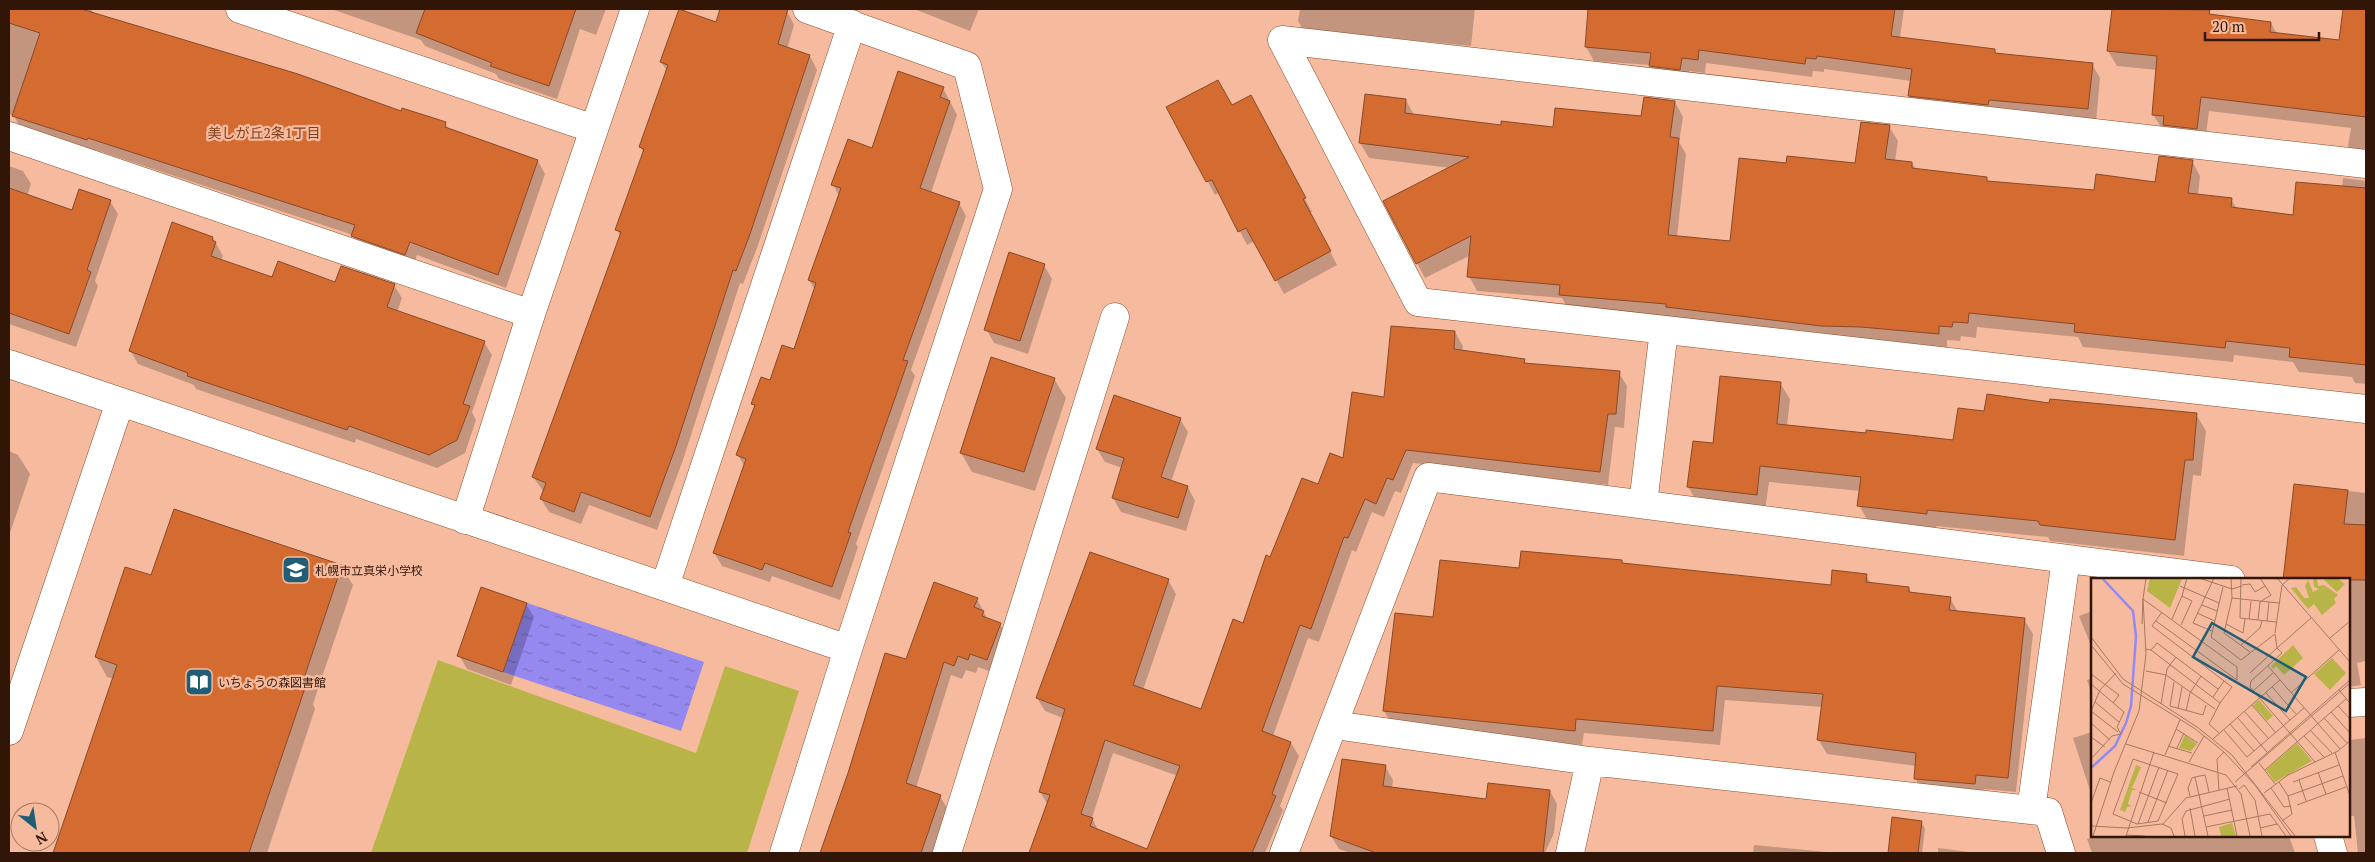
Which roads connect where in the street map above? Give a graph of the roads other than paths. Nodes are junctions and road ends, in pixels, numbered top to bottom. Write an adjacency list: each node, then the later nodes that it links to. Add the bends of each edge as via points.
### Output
1 (240, 9): 5 (street)
2 (635, 9): 5 (street)
3 (807, 9): 4 (street)
4 (852, 24): 18 (street); 19 (street, via 966,66 998,189)
5 (594, 129): 8 (street)
6 (9, 136): 8 (street)
7 (2366, 164): 10 (street, via 1282,40 1418,302)
8 (531, 314): 15 (street)
9 (1115, 317): 28 (street)
10 (1664, 330): 13 (street); 14 (street)
11 (9, 364): 12 (street)
12 (120, 402): 15 (street); 23 (street)
13 (2366, 409)
14 (1643, 504): 16 (street); 22 (street, via 1428,477)
15 (465, 520): 18 (street)
16 (2066, 559): 17 (street); 25 (street)
17 (2216, 578)
18 (665, 586): 19 (street)
19 (848, 649): 27 (street)
20 (2366, 702): 21 (street)
21 (2350, 703)
22 (1334, 725): 24 (street); 29 (street)
23 (9, 731)
24 (1590, 761): 25 (street); 30 (street)
25 (2031, 810): 31 (street, via 2048,812)
26 (2328, 837): 32 (street)
27 (784, 853)
28 (947, 853)
29 (1284, 853)
30 (1570, 853)
31 (2061, 853)
32 (2333, 853)

